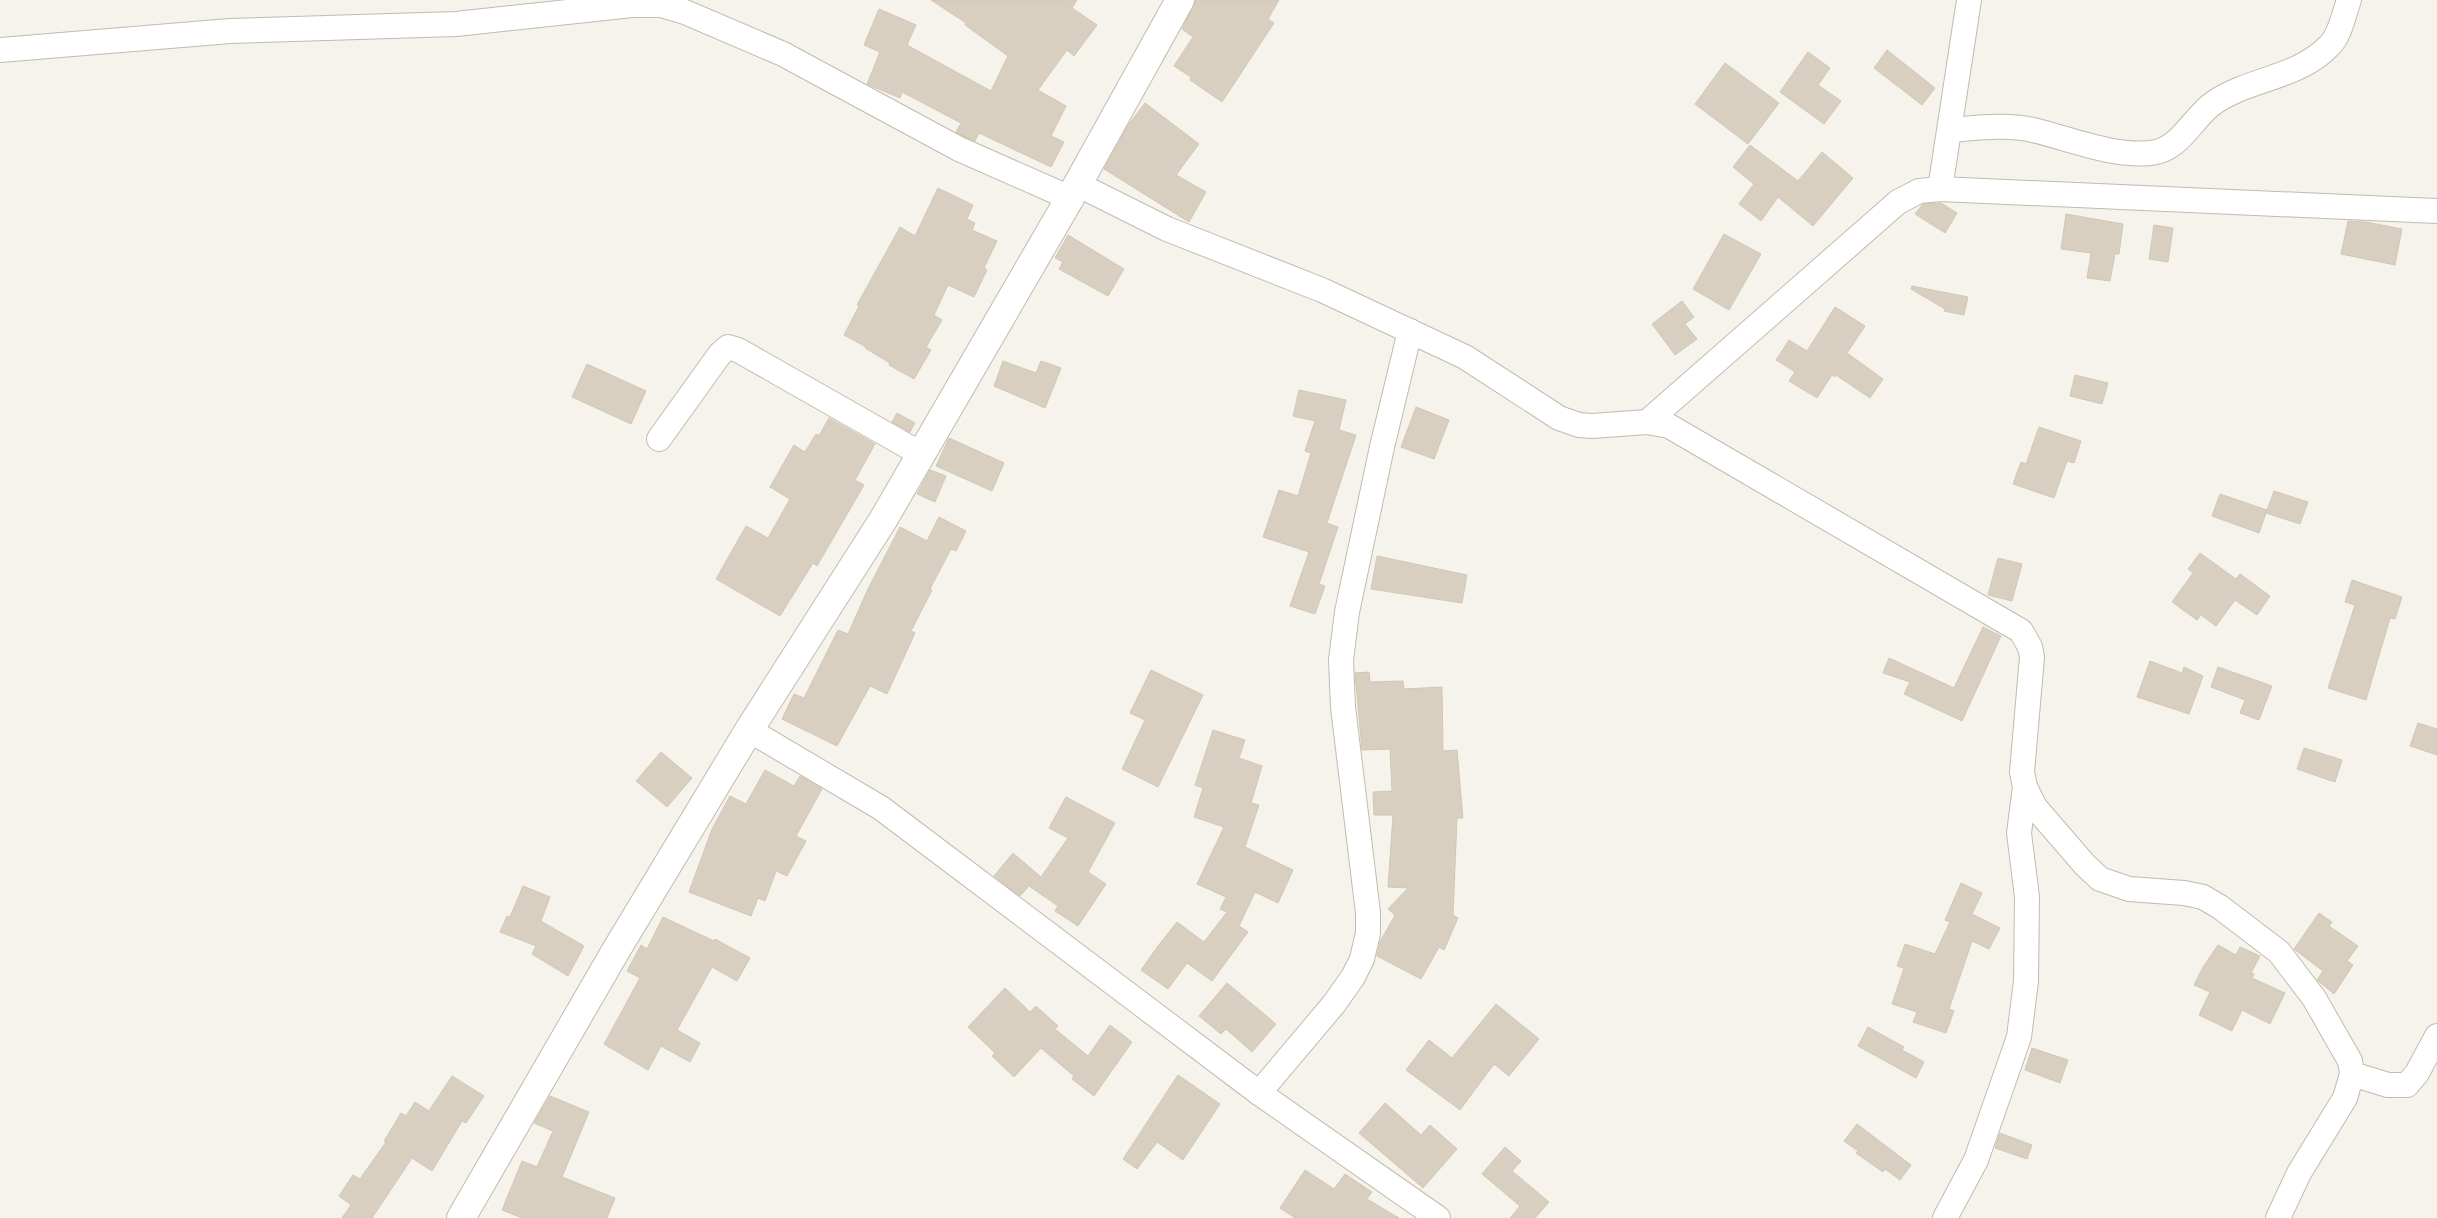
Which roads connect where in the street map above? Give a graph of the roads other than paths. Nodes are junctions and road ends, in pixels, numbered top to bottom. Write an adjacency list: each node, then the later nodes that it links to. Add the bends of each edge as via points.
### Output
1 (1180, 0): 7 (street)
2 (1968, 0): 5 (street)
3 (2349, 0): 5 (street, via 2331,44 2318,56 2294,70 2216,101 2182,137 2153,153 2082,145 2031,130 1998,127)
4 (0, 50): 7 (street, via 230,31 456,24 632,5 661,5 783,54 959,149)
5 (1950, 130): 6 (street)
6 (1940, 189): 8 (street); 10 (street, via 1919,191 1898,202)
7 (1073, 191): 9 (street, via 1322,290); 12 (street)
8 (2437, 211)
9 (1410, 330): 10 (street, via 1466,357 1559,418 1592,426); 17 (street, via 1347,612 1341,660 1343,707 1368,933 1362,959 1353,977)
10 (1647, 422): 14 (street, via 1669,426 1691,438 2021,631 2032,657 2022,772)
11 (659, 439): 12 (street, via 728,347)
12 (921, 454): 13 (street, via 883,520)
13 (749, 730): 17 (street, via 881,808); 18 (street, via 615,952)
14 (2025, 786): 16 (street, via 2034,807 2100,879 2129,890 2203,897 2279,952 2314,998 2350,1061); 20 (street, via 2019,833 2027,897 2026,981 2020,1037 1976,1160)
15 (2437, 1036): 16 (street, via 2417,1073 2406,1085 2388,1084)
16 (2352, 1074): 21 (street, via 2345,1098 2299,1173)
17 (1259, 1093): 19 (street)
18 (462, 1218)
19 (1438, 1218)
20 (1945, 1218)
21 (2278, 1218)

